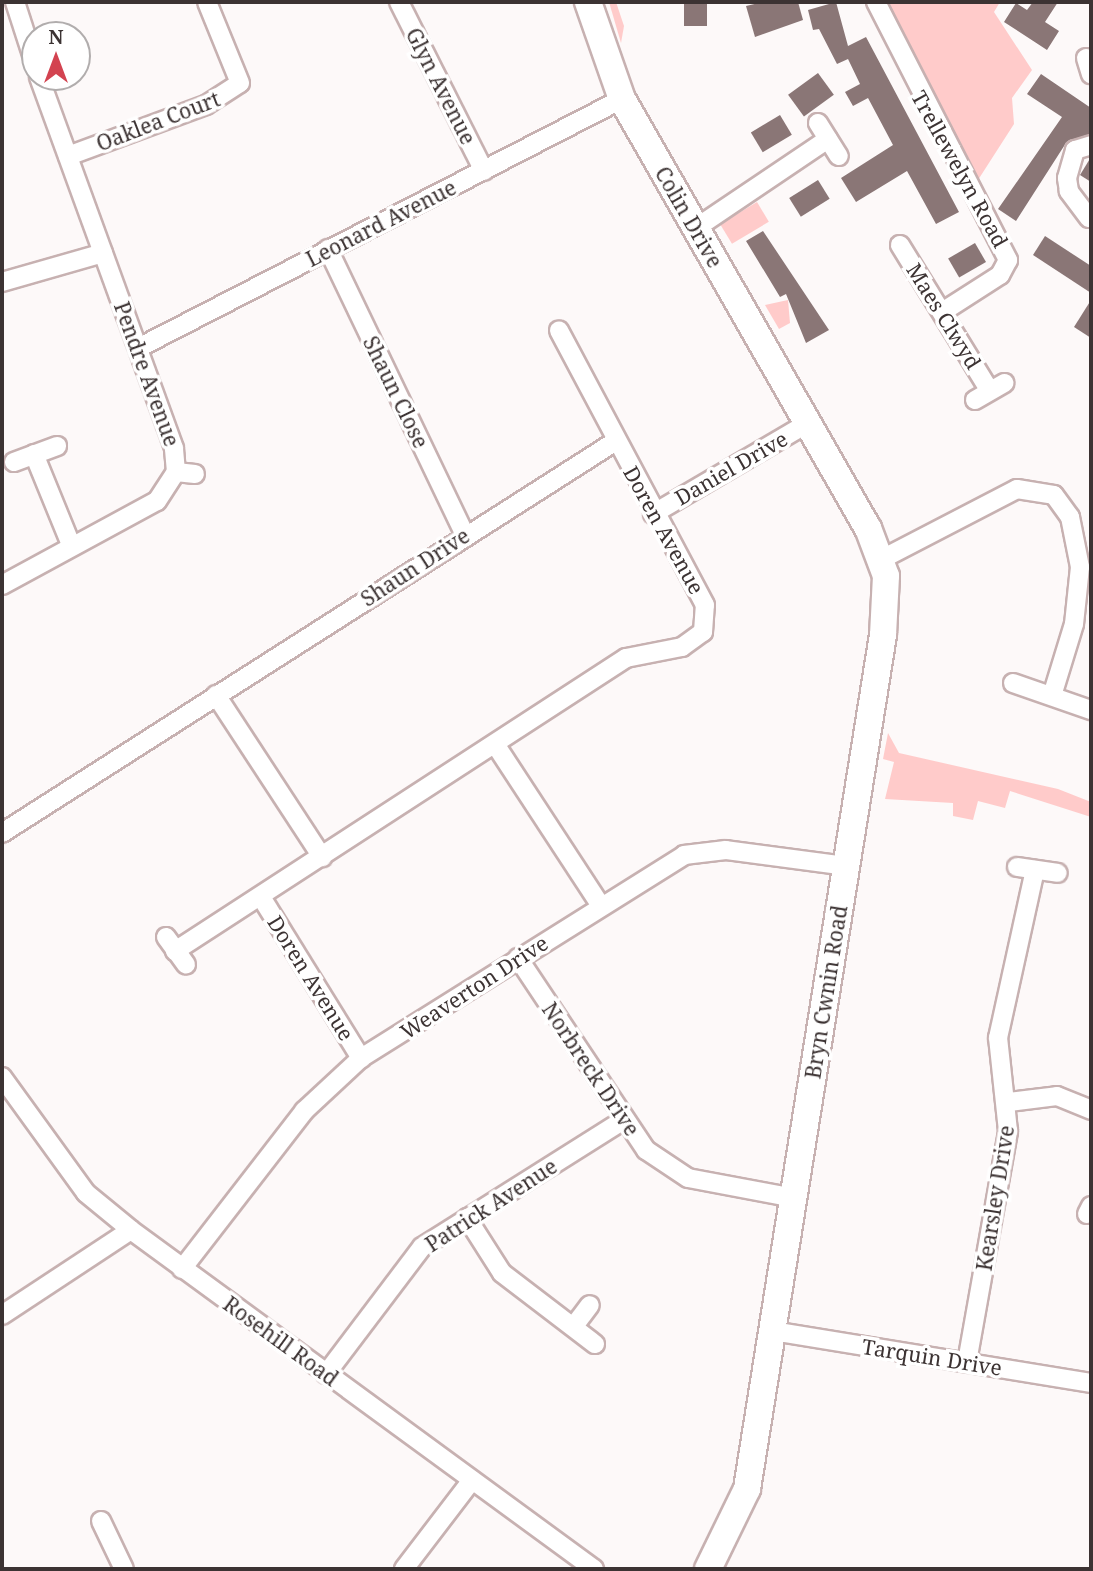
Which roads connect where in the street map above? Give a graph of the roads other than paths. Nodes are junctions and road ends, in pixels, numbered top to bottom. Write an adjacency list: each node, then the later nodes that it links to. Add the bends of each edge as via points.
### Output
1 (15, 2): 6 (street)
2 (206, 2): 12 (street, Oaklea Court, via 240,83 206,105)
3 (399, 2): 14 (street, Glyn Avenue)
4 (588, 2): 8 (street, Colin Drive)
5 (876, 2): 21 (street, Trellewelyn Road, via 1008,260 1000,275)
6 (21, 21)
7 (44, 91): 12 (street, Pendre Avenue)
8 (622, 99): 14 (street, Leonard Avenue); 16 (street, Colin Drive)
9 (818, 123): 10 (street)
10 (828, 139): 13 (street); 16 (street)
11 (1091, 145): 15 (street, via 1075,150 1067,178)
12 (68, 156): 19 (street, Pendre Avenue)
13 (839, 156)
14 (484, 171): 18 (street, Leonard Avenue)
15 (1089, 218)
16 (696, 228): 25 (street, Colin Drive)
17 (900, 244): 21 (street, Maes Clwyd, via 903,266)
18 (328, 249): 23 (street, Leonard Avenue); 33 (street, Shaun Close)
19 (103, 253): 20 (street); 23 (street, Pendre Avenue)
20 (2, 282)
21 (944, 311): 24 (street, Maes Clwyd)
22 (559, 330): 26 (street, Doren Avenue)
23 (140, 348): 30 (street, Pendre Avenue, via 174,448)
24 (989, 390)
25 (808, 423): 32 (street, Daniel Drive); 35 (street, Bryn Cwnin Road)
26 (616, 441): 32 (street, Doren Avenue); 33 (street, Shaun Drive)
27 (57, 446): 28 (street)
28 (34, 454): 29 (street); 34 (street)
29 (14, 462)
30 (176, 472): 31 (street); 34 (street, Pendre Avenue, via 157,501)
31 (195, 474)
32 (653, 514): 41 (street, Doren Avenue, via 705,605 703,632 681,647 626,658)
33 (464, 535): 38 (street, Shaun Drive)
34 (72, 547): 36 (street, Pendre Avenue)
35 (882, 559): 39 (street, via 1017,489 1054,495 1070,517 1080,567 1074,624); 44 (street, Bryn Cwnin Road, via 883,635)
36 (2, 585)
37 (1013, 683): 39 (street)
38 (216, 695): 42 (street, Shaun Drive); 43 (street)
39 (1052, 696): 40 (street)
40 (1091, 710)
41 (495, 744): 43 (street, Doren Avenue); 49 (street)
42 (2, 833)
43 (322, 857): 48 (street, Doren Avenue)
44 (846, 866): 49 (street, Weaverton Drive, via 726,850 684,855); 57 (street, Bryn Cwnin Road)
45 (1017, 867): 46 (street)
46 (1035, 870): 47 (street); 54 (street, Kearsley Drive, via 999,1038)
47 (1058, 873)
48 (261, 897): 50 (street, Doren Avenue); 52 (street, Doren Avenue)
49 (601, 906): 51 (street, Weaverton Drive)
50 (175, 951)
51 (518, 958): 52 (street, Weaverton Drive); 56 (street, Norbreck Drive)
52 (362, 1058): 60 (street, Weaverton Drive, via 304,1111)
53 (2, 1077): 59 (street, Rosehill Road, via 86,1193)
54 (1009, 1102): 55 (street, via 1057,1096); 66 (street, Kearsley Drive)
55 (1091, 1110)
56 (622, 1121): 57 (street, Norbreck Drive, via 646,1150 688,1178); 58 (street, Patrick Avenue)
57 (795, 1198): 64 (street, Bryn Cwnin Road)
58 (467, 1218): 63 (street, via 502,1273); 67 (street, Patrick Avenue, via 422,1247)
59 (131, 1230): 60 (street, Rosehill Road); 62 (street)
60 (182, 1269): 67 (street, Rosehill Road)
61 (590, 1305): 63 (street)
62 (2, 1315)
63 (574, 1326): 65 (street)
64 (773, 1331): 66 (street, Tarquin Drive); 74 (street, Bryn Cwnin Road, via 747,1489)
65 (595, 1344)
66 (967, 1362): 68 (street, Tarquin Drive)
67 (327, 1374): 69 (street, Rosehill Road)
68 (1091, 1383)
69 (472, 1480): 72 (street); 73 (street, Rosehill Road)
70 (101, 1521): 71 (street)
71 (124, 1569)
72 (404, 1569)
73 (594, 1569)
74 (708, 1569)

